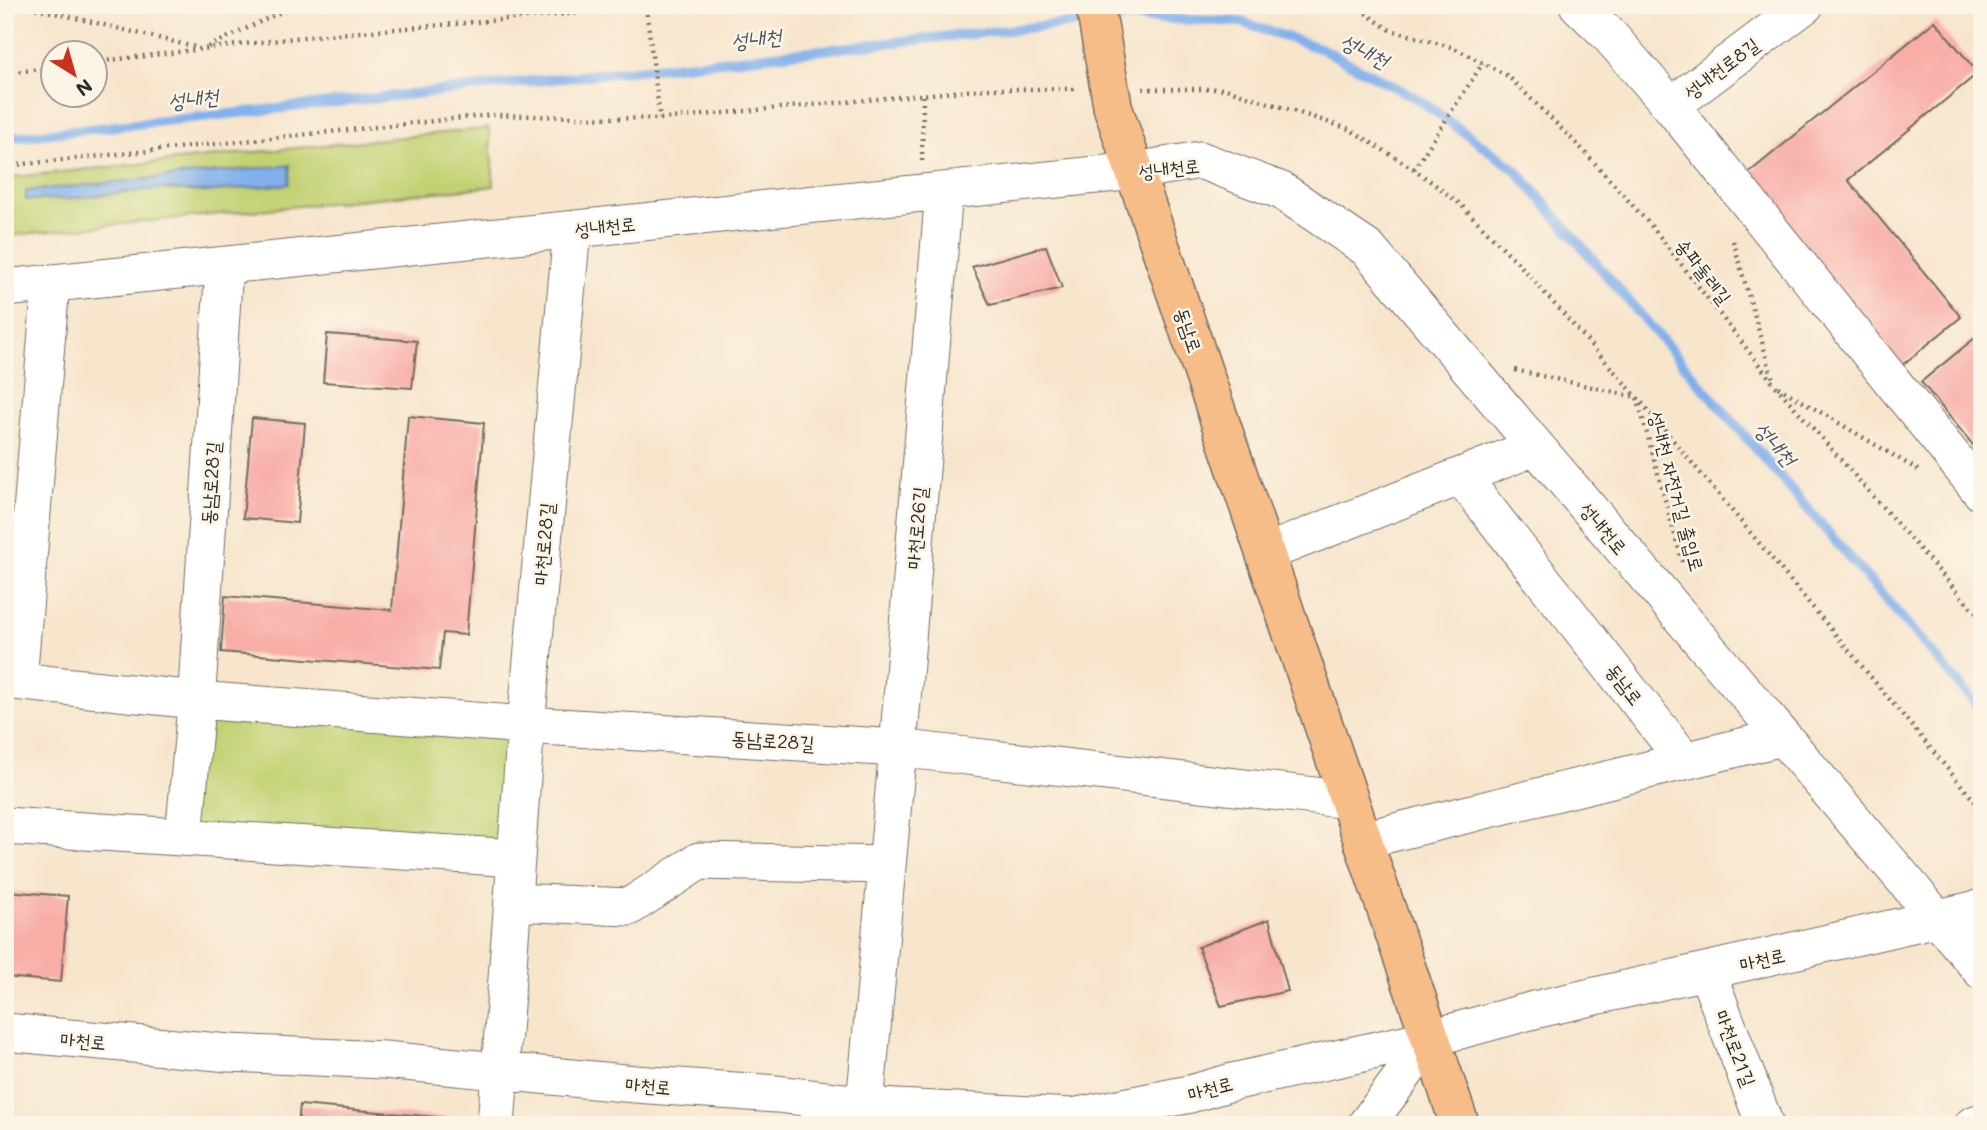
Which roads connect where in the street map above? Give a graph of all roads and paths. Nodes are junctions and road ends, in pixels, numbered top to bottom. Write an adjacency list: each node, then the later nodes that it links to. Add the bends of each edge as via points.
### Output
1 (22, 5): 9 (path)
2 (295, 5): 9 (path)
3 (671, 5): 8 (path)
4 (1095, 5): 18 (main road, 동남로, bridge, via 1113,108)
5 (1354, 5): 11 (path, 송파둘레길, via 1388,29 1454,48)
6 (1578, 5): 15 (street)
7 (1805, 5): 15 (street, 성내천로8길)
8 (646, 7): 9 (path); 16 (path, via 660,119 491,115)
9 (204, 49): 10 (path)
10 (108, 60)
11 (1483, 63): 17 (path); 26 (path, 송파둘레길, via 1508,76 1581,148 1653,228)
12 (38, 69): 13 (path)
13 (5, 73)
14 (923, 96): 19 (path)
15 (1671, 106): 30 (street)
16 (5, 166)
17 (1414, 169)
18 (1135, 171): 19 (street, 성내천로); 27 (street, 성내천로, via 1199,160 1282,191 1367,249); 31 (main road, 동남로)
19 (933, 192): 20 (street, 성내천로); 38 (street, 마천로26길)
20 (572, 230): 22 (street, 성내천로); 36 (street, 마천로28길)
21 (1730, 230): 26 (path)
22 (224, 265): 23 (street, 성내천로); 35 (street, 동남로28길)
23 (51, 283): 24 (street, 성내천로); 34 (street, 동남로28길)
24 (5, 288)
25 (1514, 369): 32 (path, 성내천 자전거길 출입로, via 1637,397)
26 (1774, 384): 28 (path); 33 (path, 송파둘레길)
27 (1535, 447): 29 (street); 37 (street, 성내천로)
28 (1924, 473)
29 (1461, 476): 31 (street); 39 (street, 동남로)
30 (1982, 493)
31 (1265, 553): 40 (main road, 동남로)
32 (1684, 568)
33 (1982, 620)
34 (12, 680): 35 (street, 동남로28길)
35 (196, 700): 36 (street, 동남로28길); 42 (street, 동남로28길)
36 (526, 725): 38 (street, 동남로28길); 44 (street, 마천로28길)
37 (1782, 737): 39 (street); 48 (street, 성내천로)
38 (898, 748): 40 (street, 동남로28길); 45 (street, 마천로26길)
39 (1685, 761): 43 (street)
40 (1349, 800): 43 (main road, 동남로)
41 (5, 826): 42 (street)
42 (184, 837): 44 (street)
43 (1363, 840): 52 (main road, 동남로)
44 (516, 858): 46 (street, 마천로28길)
45 (887, 865): 46 (street, via 699,861 629,907); 54 (street, 마천로26길)
46 (513, 902): 53 (street, 마천로28길)
47 (1982, 908): 48 (street, 마천로)
48 (1937, 919): 49 (street, 성내천로); 50 (street, 마천로)
49 (1982, 971)
50 (1707, 972): 52 (street, 마천로); 60 (street, 마천로21길)
51 (5, 1032): 53 (street, 마천로, via 229,1053)
52 (1430, 1038): 55 (street, 마천로); 58 (street); 59 (main road, 동남로)
53 (500, 1069): 54 (street, 마천로, via 777,1094); 57 (street, 마천로28길)
54 (865, 1115): 55 (street, 마천로, via 896,1108)
55 (1074, 1121)
56 (1982, 1122): 61 (street)
57 (496, 1125)
58 (1366, 1125)
59 (1460, 1125)
60 (1765, 1125)
61 (1973, 1125)

